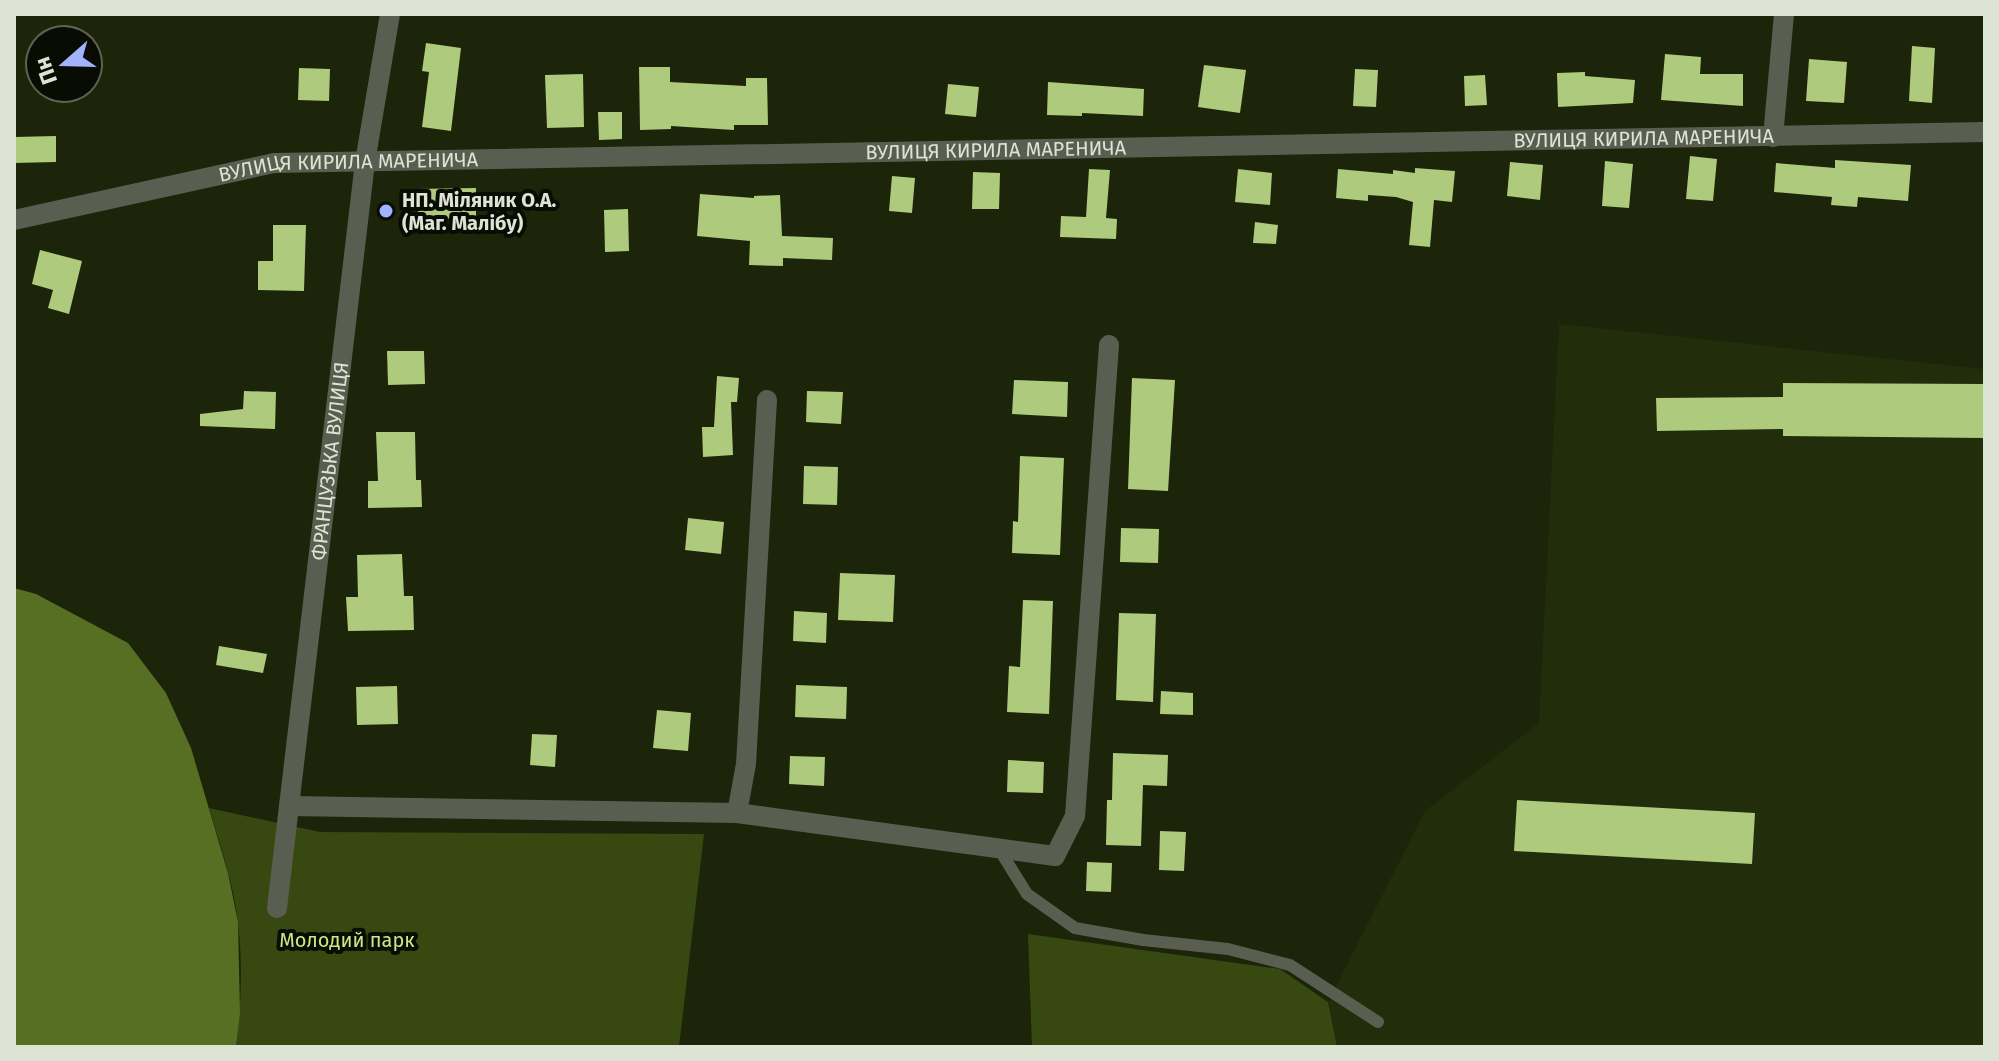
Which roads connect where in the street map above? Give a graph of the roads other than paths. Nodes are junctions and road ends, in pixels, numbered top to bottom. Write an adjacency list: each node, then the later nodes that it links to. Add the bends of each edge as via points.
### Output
1 (390, 14): 5 (street, ФРАНЦУЗЬКА ВУЛИЦЯ)
2 (1784, 14): 4 (street)
3 (1985, 132): 4 (street, ВУЛИЦЯ КИРИЛА МАРЕНИЧА)
4 (1773, 137): 5 (street, ВУЛИЦЯ КИРИЛА МАРЕНИЧА)
5 (365, 162): 6 (street, ВУЛИЦЯ КИРИЛА МАРЕНИЧА, via 274,163); 9 (street, ФРАНЦУЗЬКА ВУЛИЦЯ)
6 (14, 220)
7 (1109, 345): 11 (street, via 1075,816 1055,856)
8 (767, 400): 10 (street, via 746,764)
9 (289, 806): 10 (street); 12 (street, ФРАНЦУЗЬКА ВУЛИЦЯ)
10 (737, 813): 11 (street)
11 (999, 849): 13 (lane, via 1027,894 1075,928 1228,949 1290,965)
12 (277, 908)
13 (1378, 1022)

